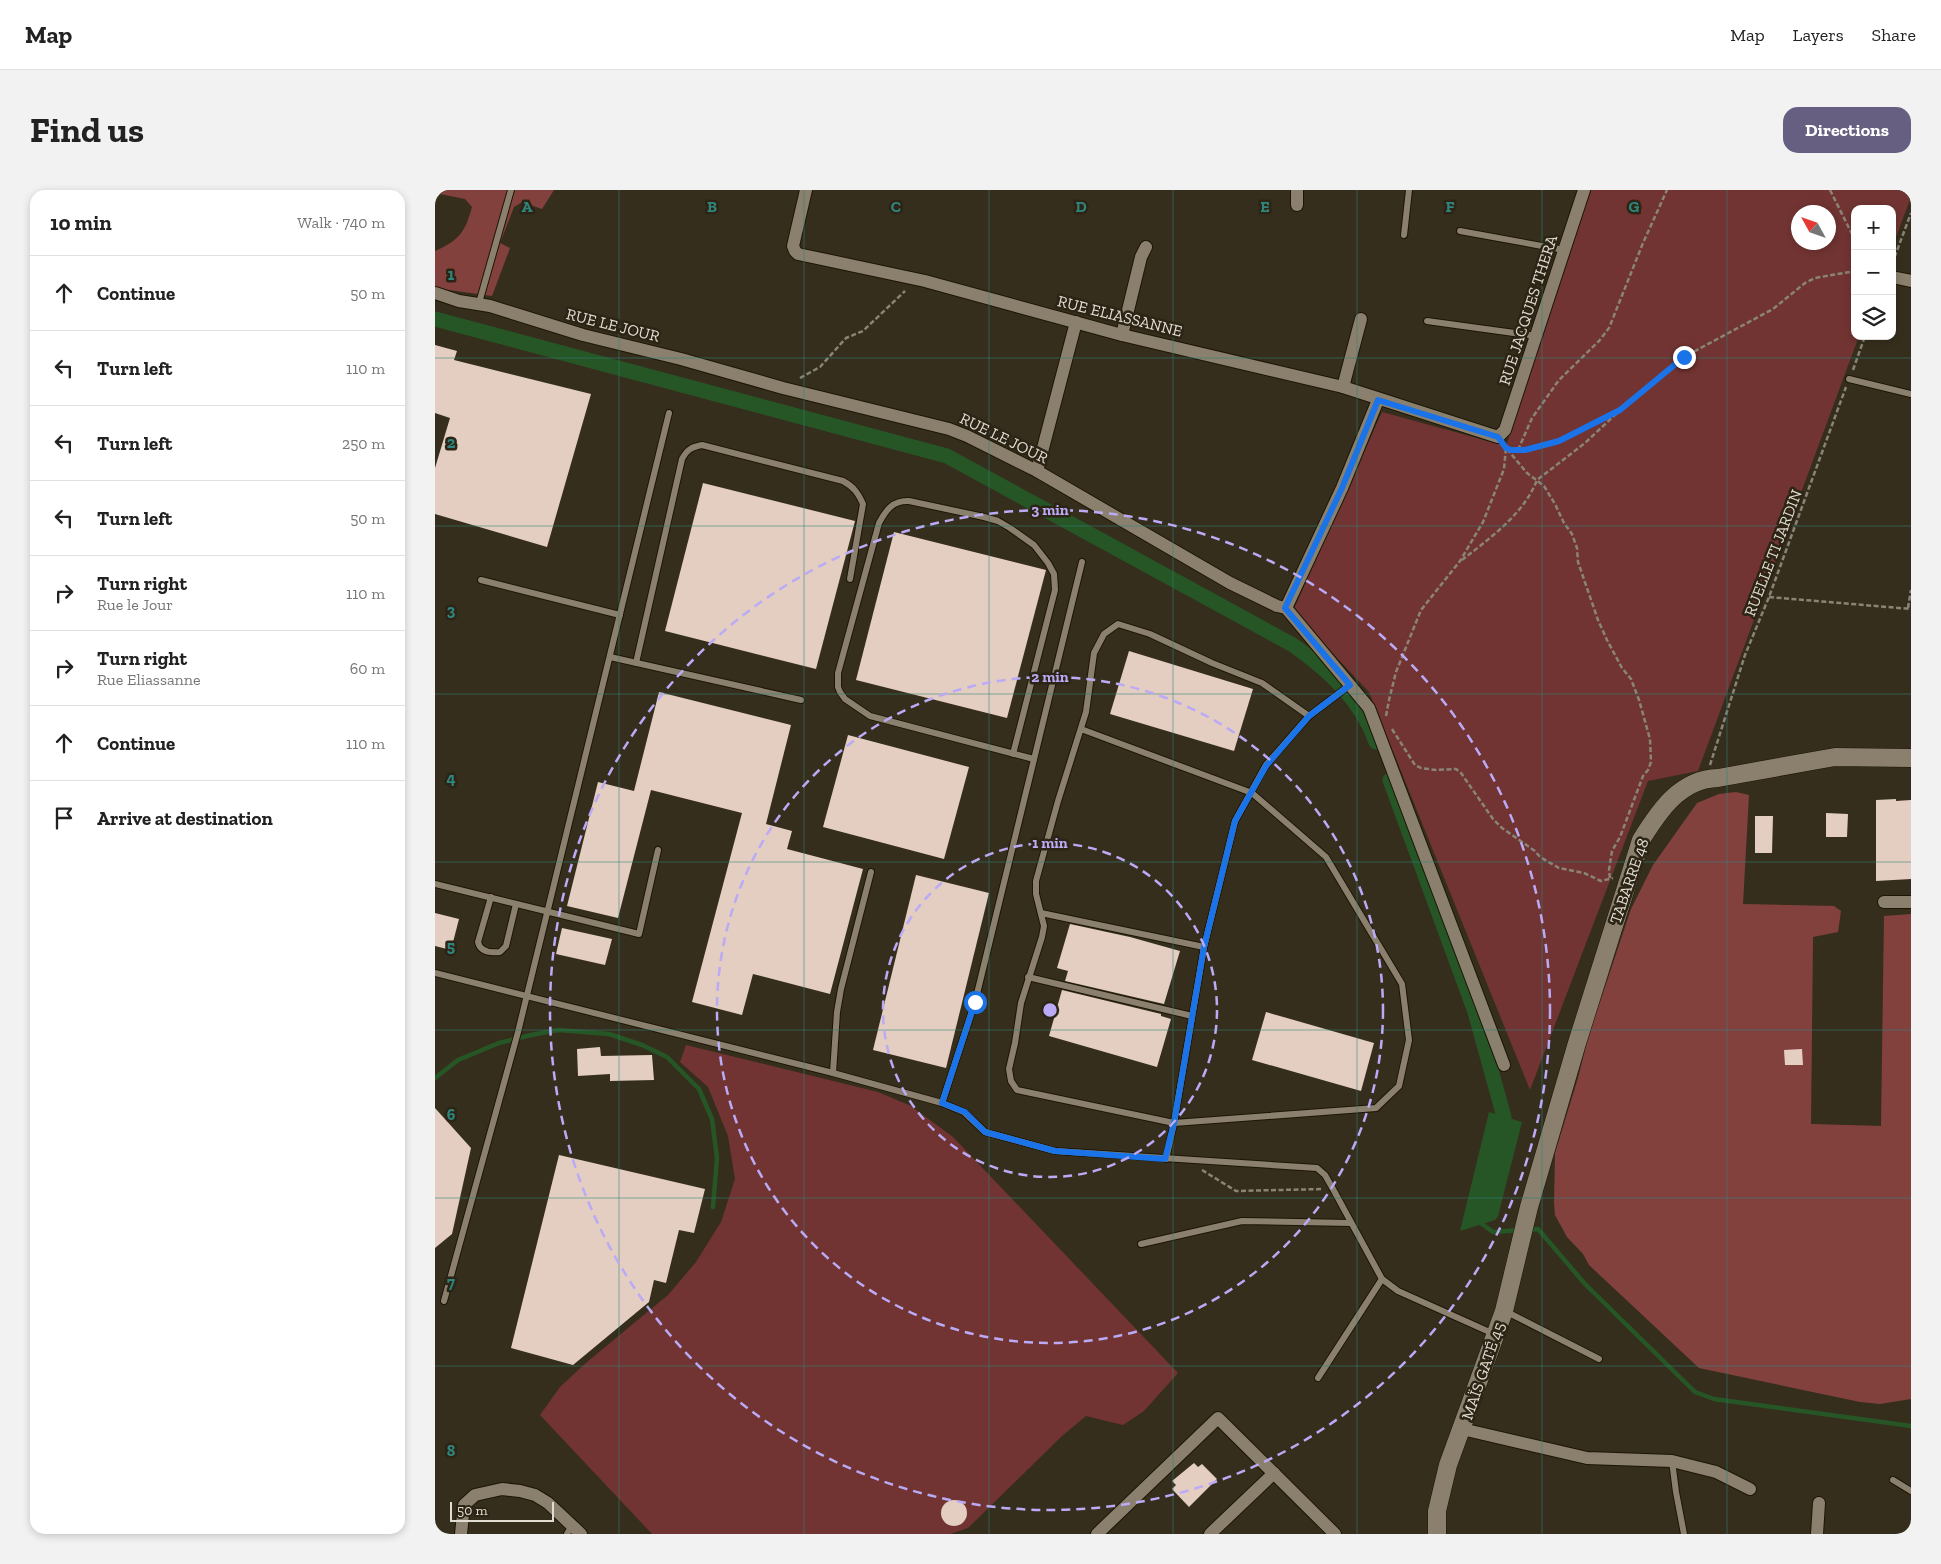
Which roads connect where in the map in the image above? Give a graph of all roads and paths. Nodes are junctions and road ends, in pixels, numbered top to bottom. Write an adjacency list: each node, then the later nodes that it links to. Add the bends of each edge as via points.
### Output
1 (511, 190): 21 (lane)
2 (806, 190): 18 (street, RUE ELIASSANNE, via 793,246 798,254)
3 (1297, 190): 8 (street)
4 (1409, 190): 12 (lane)
5 (1585, 190): 14 (street, RUE JACQUES THERA)
6 (1667, 190): 37 (path, via 1609,328 1559,380 1532,418)
7 (1830, 190): 11 (path)
8 (1297, 205)
9 (1911, 213): 15 (path)
10 (1460, 231): 14 (lane)
11 (1851, 232)
12 (1404, 235)
13 (1146, 247): 25 (street)
14 (1564, 250): 26 (street, RUE JACQUES THERA)
15 (1896, 253)
16 (1851, 272): 33 (path, via 1815,278 1773,309 1684,357)
17 (1896, 278): 19 (street)
18 (925, 280): 24 (street, RUE ELIASSANNE); 30 (path, via 905,291 863,331 846,338 820,367)
19 (1911, 281)
20 (435, 293): 21 (street, RUE LE JOUR)
21 (479, 303): 30 (street, RUE LE JOUR, via 583,335 681,358)
22 (1361, 319): 29 (street)
23 (1427, 321): 26 (lane)
24 (1076, 322): 25 (street, RUE ELIASSANNE); 38 (street)
25 (1122, 335): 29 (street, RUE ELIASSANNE)
26 (1537, 336): 35 (street, RUE JACQUES THERA, via 1505,430)
27 (1864, 340): 28 (path, RUELLE TI JARDIN)
28 (1849, 379): 31 (lane); 45 (path, RUELLE TI JARDIN)
29 (1343, 387): 32 (street, RUE ELIASSANNE)
30 (783, 388): 38 (street, RUE LE JOUR, via 949,429)
31 (1911, 394)
32 (1378, 400): 35 (street, RUE ELIASSANNE); 46 (street, via 1342,488)
33 (1620, 410): 37 (path, via 1559,441); 39 (path, via 1585,443)
34 (669, 413): 48 (lane)
35 (1498, 437): 36 (path)
36 (1506, 448): 37 (path); 39 (path); 40 (path, via 1504,469 1497,489 1483,522)
37 (1518, 450)
38 (1037, 471): 46 (street, RUE LE JOUR, via 1230,583)
39 (1537, 480): 40 (path, via 1505,524); 64 (path, via 1572,534 1598,620 1617,660 1631,679 1650,739 1651,762 1620,838 1611,851)
40 (1460, 561): 54 (path, via 1421,610 1396,672)
41 (1081, 562): 59 (lane)
42 (850, 579): 50 (lane, via 863,504 853,487 843,481 702,445 693,446 682,459)
43 (481, 580): 48 (lane)
44 (1911, 590): 47 (path)
45 (1769, 597): 47 (path); 60 (path, RUELLE TI JARDIN, via 1745,655)
46 (1285, 608): 51 (street)
47 (1909, 608)
48 (621, 615): 49 (lane)
49 (610, 657): 50 (lane); 71 (lane)
50 (636, 663): 52 (lane)
51 (1350, 685): 53 (lane); 78 (street, via 1369,708)
52 (801, 700)
53 (1309, 716): 56 (lane, via 1262,683 1150,634 1118,624 1104,634 1094,653); 61 (lane, via 1266,766)
54 (1386, 722)
55 (1391, 727): 65 (path, via 1415,765 1436,770 1456,768 1493,819 1540,857 1559,868 1584,873)
56 (1081, 729): 61 (lane); 72 (lane, via 1036,880 1035,894)
57 (1013, 754): 57 (lane, via 870,716 839,692 838,673 879,523 897,502 909,501 998,521 1034,545 1054,574 1055,590); 59 (lane)
58 (1911, 758): 60 (street, TABARRE 48, via 1835,757)
59 (1034, 759): 80 (lane, via 975,1002)
60 (1705, 778): 85 (street, TABARRE 48, via 1679,791 1659,811 1641,840)
61 (1252, 793): 73 (lane, via 1235,821); 81 (lane, via 1325,857 1402,984 1409,1040 1399,1086 1376,1108)
62 (658, 850): 71 (lane, via 639,934)
63 (871, 872): 79 (lane, via 840,996)
64 (1610, 879)
65 (1601, 881)
66 (435, 884): 67 (lane)
67 (491, 897): 70 (lane); 70 (lane, via 478,942 482,950 500,952 506,946)
68 (1884, 902): 69 (street)
69 (1911, 902)
70 (516, 904): 71 (lane)
71 (548, 911): 76 (lane)
72 (1041, 913): 73 (lane); 75 (lane, via 1042,937)
73 (1204, 947): 77 (lane)
74 (435, 973): 76 (lane)
75 (1028, 977): 77 (lane); 81 (lane, via 1009,1068 1011,1081 1017,1090)
76 (527, 996): 79 (lane); 89 (lane)
77 (1192, 1016): 81 (lane)
78 (1504, 1065)
79 (833, 1074): 80 (lane)
80 (942, 1103): 82 (lane, via 965,1112 985,1132 1055,1151)
81 (1174, 1123): 82 (lane)
82 (1165, 1159): 83 (lane)
83 (1185, 1161): 84 (path, via 1236,1191); 84 (lane, via 1317,1168)
84 (1333, 1189): 86 (lane)
85 (1529, 1206): 90 (street, MAÏS GATÉ 45)
86 (1351, 1223): 87 (lane, via 1242,1221); 88 (lane)
87 (1141, 1244)
88 (1382, 1280): 91 (lane, via 1398,1291); 93 (lane)
89 (443, 1301)
90 (1504, 1311): 91 (street, MAÏS GATÉ 45); 92 (lane)
91 (1495, 1334): 94 (street, MAÏS GATÉ 45)
92 (1599, 1360)
93 (1318, 1378)
94 (1462, 1429): 95 (street, via 1587,1458); 106 (street, MAÏS GATÉ 45, via 1441,1494)
95 (1672, 1461): 98 (street, via 1715,1472); 107 (lane)
96 (1274, 1473): 103 (street, via 1218,1418); 104 (street); 105 (street)
97 (1893, 1480): 99 (lane)
98 (1750, 1489)
99 (1911, 1491)
100 (1819, 1503): 108 (street)
101 (573, 1531): 102 (street, via 535,1495 502,1489 475,1495 464,1505)
102 (461, 1534)
103 (1097, 1534)
104 (1211, 1534)
105 (1333, 1534)
106 (1437, 1534)
107 (1684, 1534)
108 (1817, 1534)

